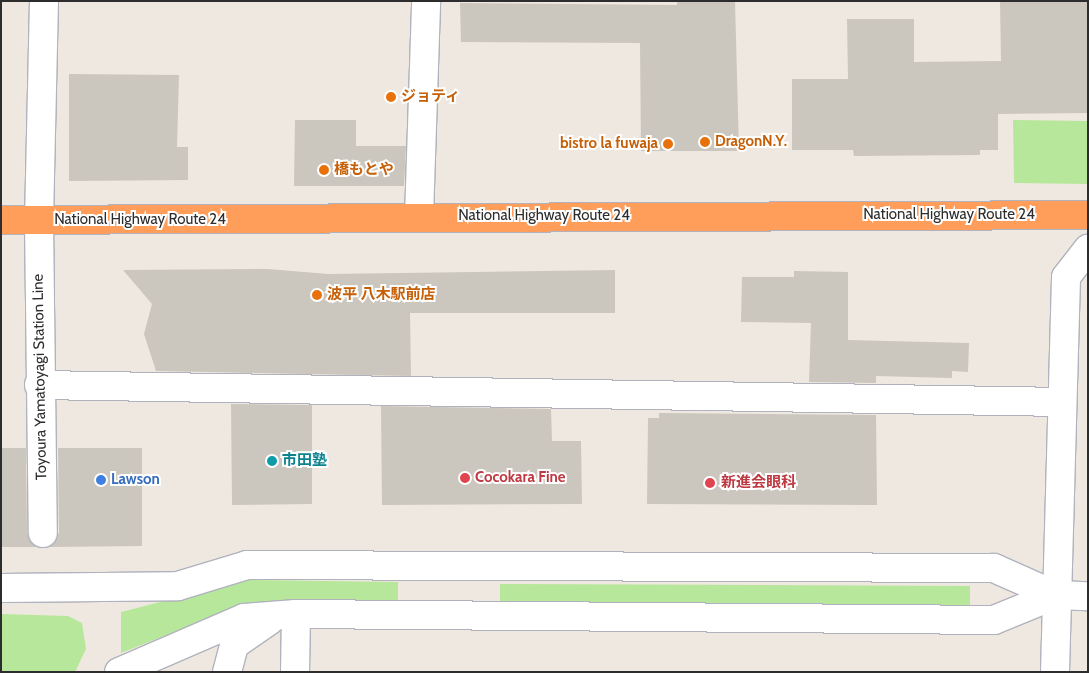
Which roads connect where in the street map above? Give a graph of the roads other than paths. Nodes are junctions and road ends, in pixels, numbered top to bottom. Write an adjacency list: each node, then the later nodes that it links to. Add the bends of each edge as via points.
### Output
1 (44, 1): 6 (street, Toyoura Yamatoyagi Station Line)
2 (426, 1): 4 (street)
3 (1088, 215): 4 (highway, National Highway Route 24)
4 (419, 217): 6 (highway, National Highway Route 24)
5 (1, 220): 6 (highway, National Highway Route 24)
6 (39, 220): 8 (street, Toyoura Yamatoyagi Station Line)
7 (1088, 249): 9 (street, via 1066,277)
8 (39, 385): 9 (street); 10 (street, Toyoura Yamatoyagi Station Line)
9 (1061, 402): 12 (street)
10 (43, 533)
11 (1, 588): 12 (street, via 178,586 247,565 994,568)
12 (1055, 595): 13 (street); 14 (street, via 994,620); 18 (street)
13 (1088, 596)
14 (296, 614): 15 (street, via 244,618); 16 (street, via 268,621 248,632 234,645); 17 (street)
15 (119, 672)
16 (227, 672)
17 (295, 672)
18 (1055, 672)

